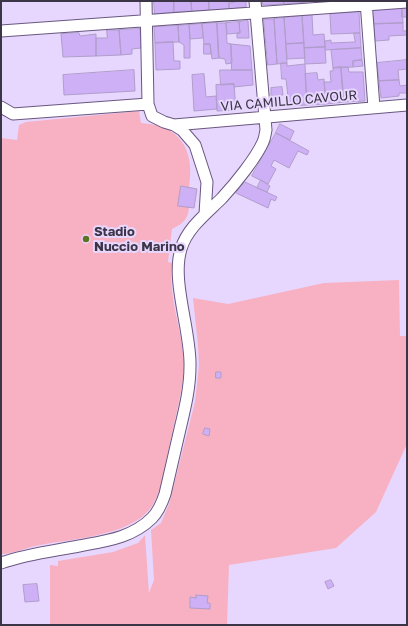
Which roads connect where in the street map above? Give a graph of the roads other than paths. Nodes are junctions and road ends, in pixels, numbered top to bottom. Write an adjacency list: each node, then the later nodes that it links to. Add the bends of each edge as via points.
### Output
1 (146, 1): 6 (street)
2 (255, 1): 5 (street)
3 (407, 2): 4 (street)
4 (366, 3): 5 (street); 11 (street)
5 (256, 13): 6 (street); 12 (street)
6 (146, 21): 7 (street); 8 (street)
7 (1, 31)
8 (148, 104): 10 (street, via 13,114); 13 (street, via 152,116)
9 (407, 105): 11 (street, VIA CAMILLO CAVOUR)
10 (1, 107)
11 (374, 108): 12 (street, VIA CAMILLO CAVOUR)
12 (265, 118): 13 (street, VIA CAMILLO CAVOUR); 14 (street, via 264,141 223,197)
13 (174, 125): 14 (street, via 195,145 207,182)
14 (205, 214): 15 (street, via 188,235 181,249 178,264 189,347 190,379 160,508 142,526 113,539)
15 (1, 563)

